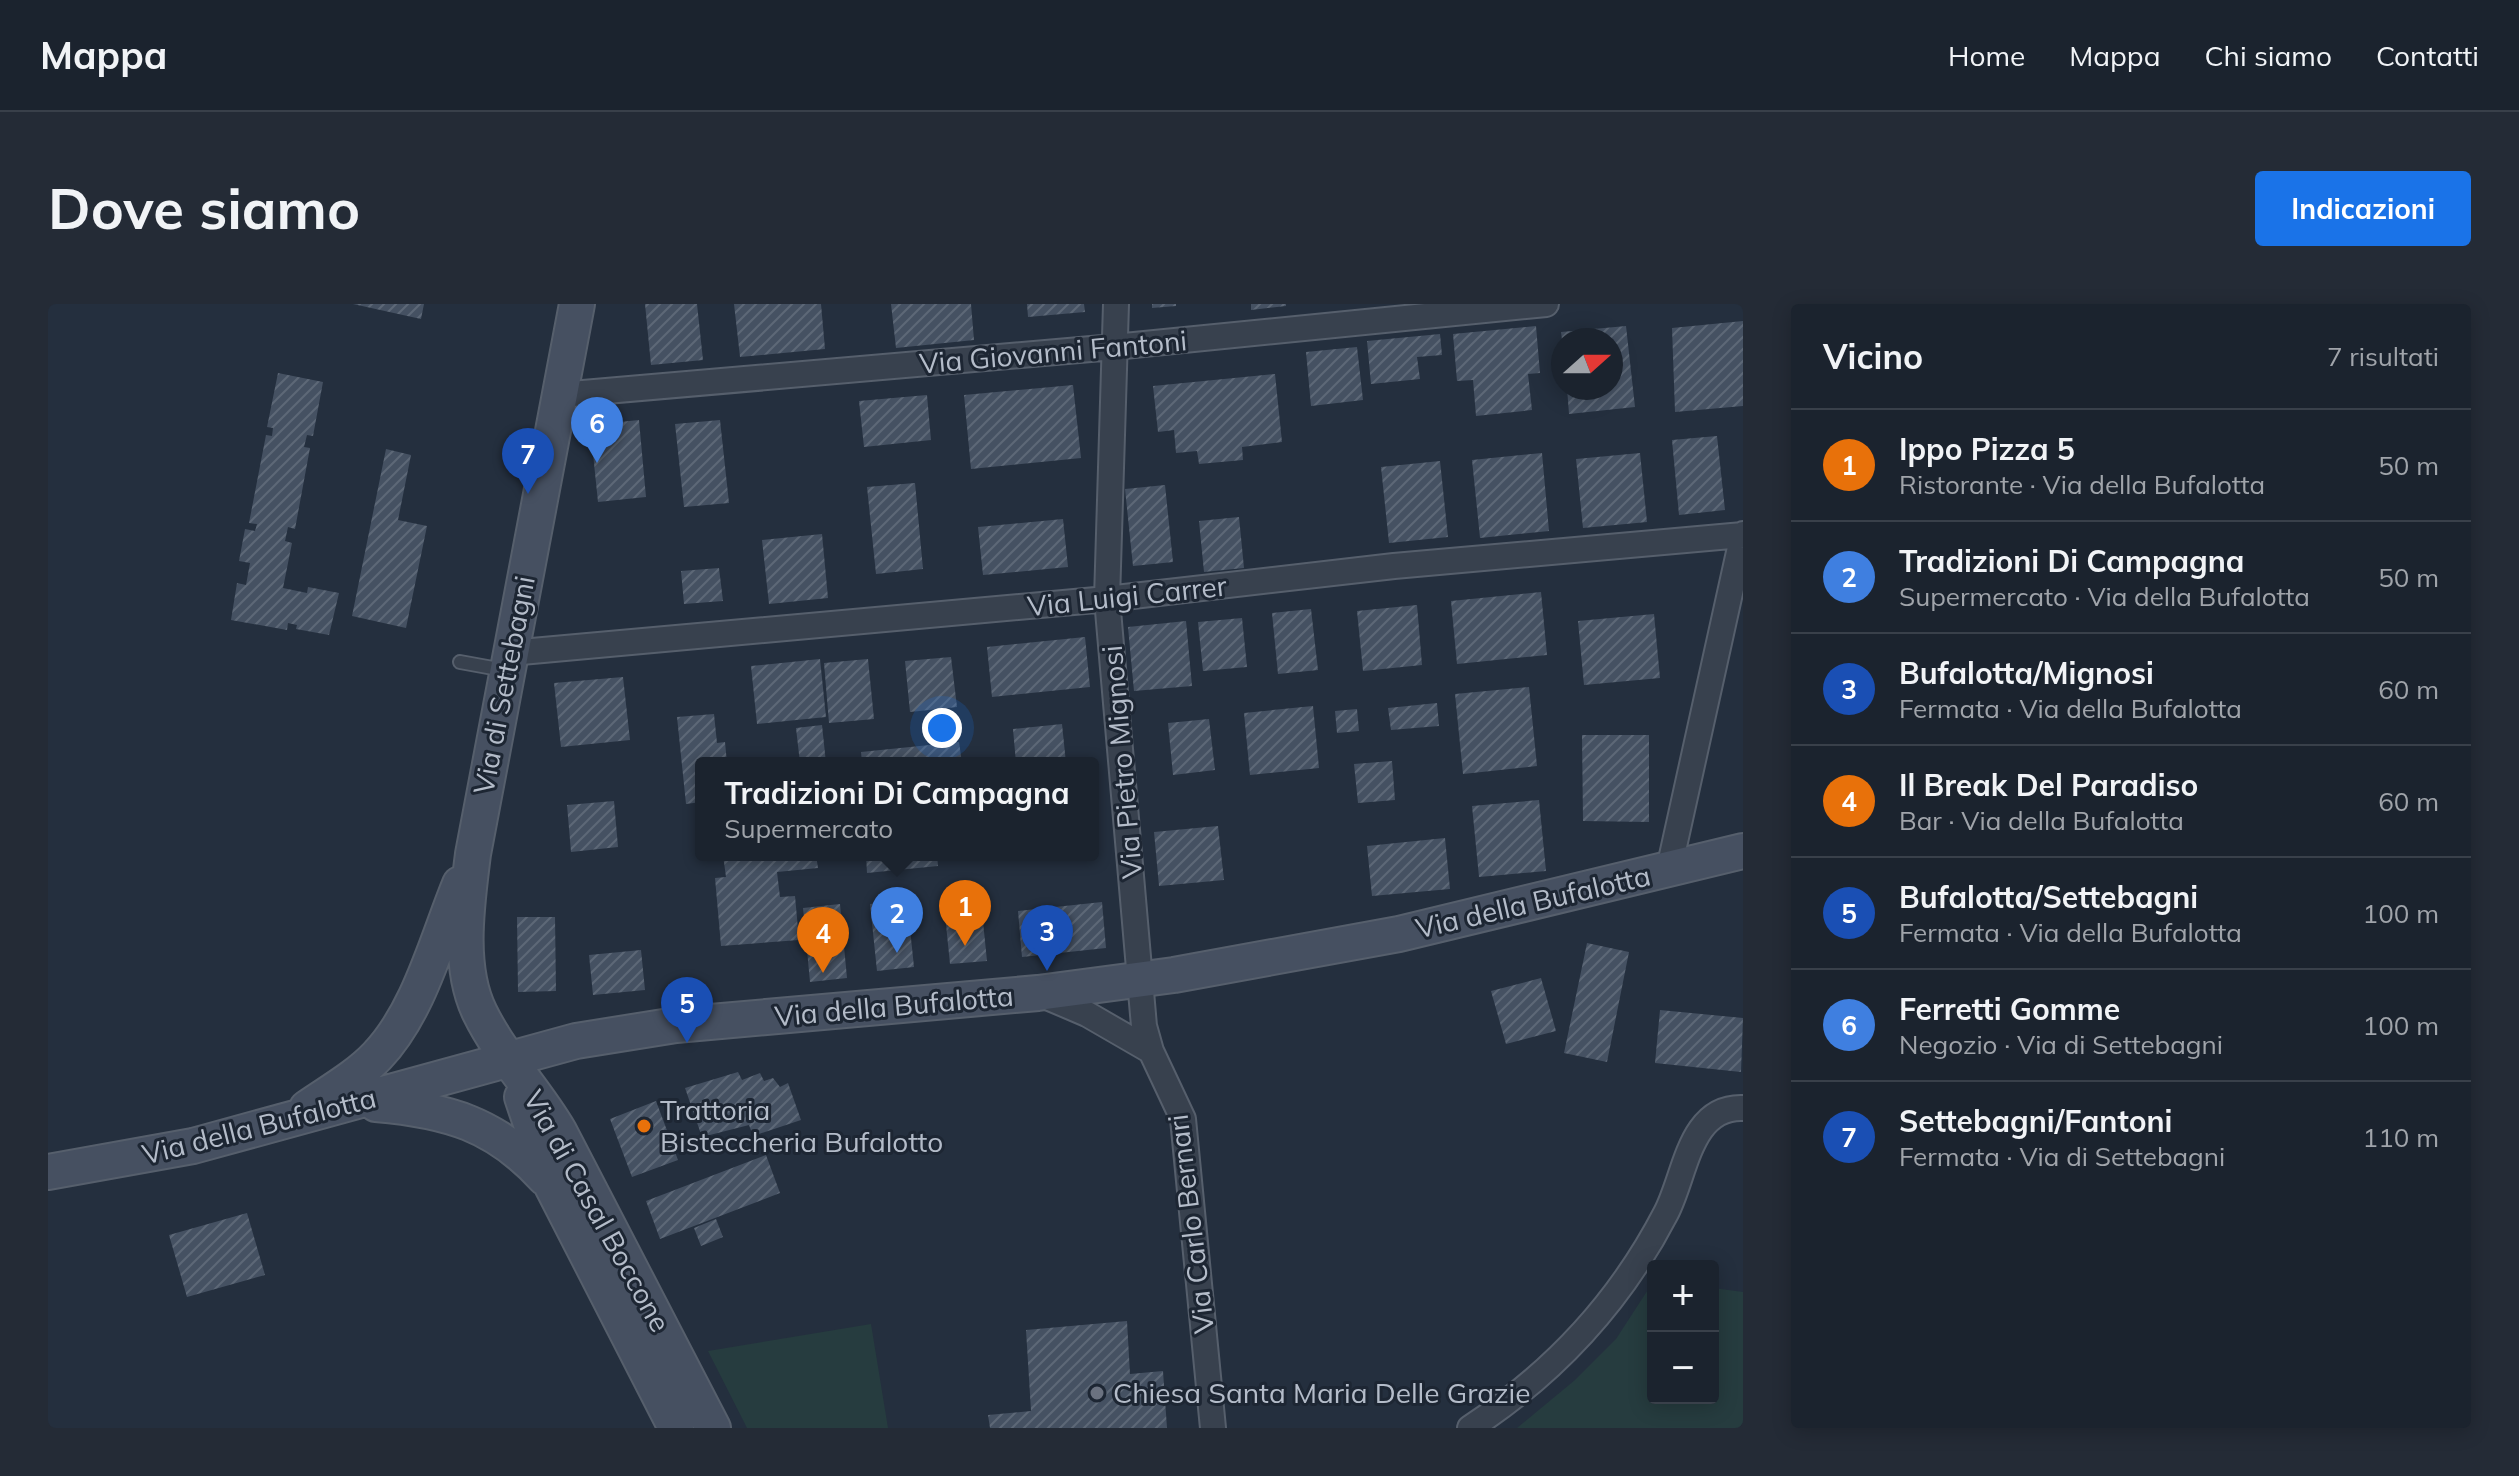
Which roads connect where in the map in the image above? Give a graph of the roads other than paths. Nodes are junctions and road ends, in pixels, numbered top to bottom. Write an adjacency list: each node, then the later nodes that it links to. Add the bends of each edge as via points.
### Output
1 (577, 304): 5 (street, Via di Settebagni)
2 (1116, 304): 4 (street, Via Pietro Mignosi)
3 (1546, 304): 4 (street, Via Giovanni Fantoni)
4 (1114, 347): 5 (street, Via Giovanni Fantoni); 7 (street, Via Pietro Mignosi)
5 (560, 395): 9 (street, Via di Settebagni)
6 (1743, 534): 7 (street, Via Luigi Carrer); 12 (street)
7 (1107, 599): 9 (street, Via Luigi Carrer); 13 (street, Via Pietro Mignosi)
8 (460, 662): 9 (lane)
9 (509, 662): 11 (street, Via di Settebagni)
10 (1743, 851): 12 (street, Via della Bufalotta)
11 (473, 854): 16 (street, Via di Settebagni, via 467,932 471,984 479,1012); 19 (street, via 416,993 392,1037 374,1059)
12 (1669, 869): 13 (street, Via della Bufalotta, via 1334,948)
13 (1142, 980): 14 (street, Via della Bufalotta); 15 (street, Via Carlo Bernari)
14 (1038, 993): 15 (street); 16 (street, Via della Bufalotta, via 633,1030)
15 (1151, 1051): 24 (street, Via Carlo Bernari, via 1183,1119)
16 (509, 1059): 17 (street, Via della Bufalotta); 21 (street, Via di Casal Boccone); 23 (street, Via di Casal Boccone, via 559,1131)
17 (356, 1103): 19 (street, Via della Bufalotta); 21 (street, via 419,1108 466,1121 506,1141)
18 (1743, 1108): 25 (street, via 1719,1111 1703,1124 1666,1213 1599,1315 1546,1373)
19 (287, 1122): 20 (street, Via della Bufalotta, via 161,1154)
20 (48, 1172)
21 (552, 1186): 22 (street, Via di Casal Boccone)
22 (676, 1428)
23 (713, 1428)
24 (1213, 1428)
25 (1470, 1428)

